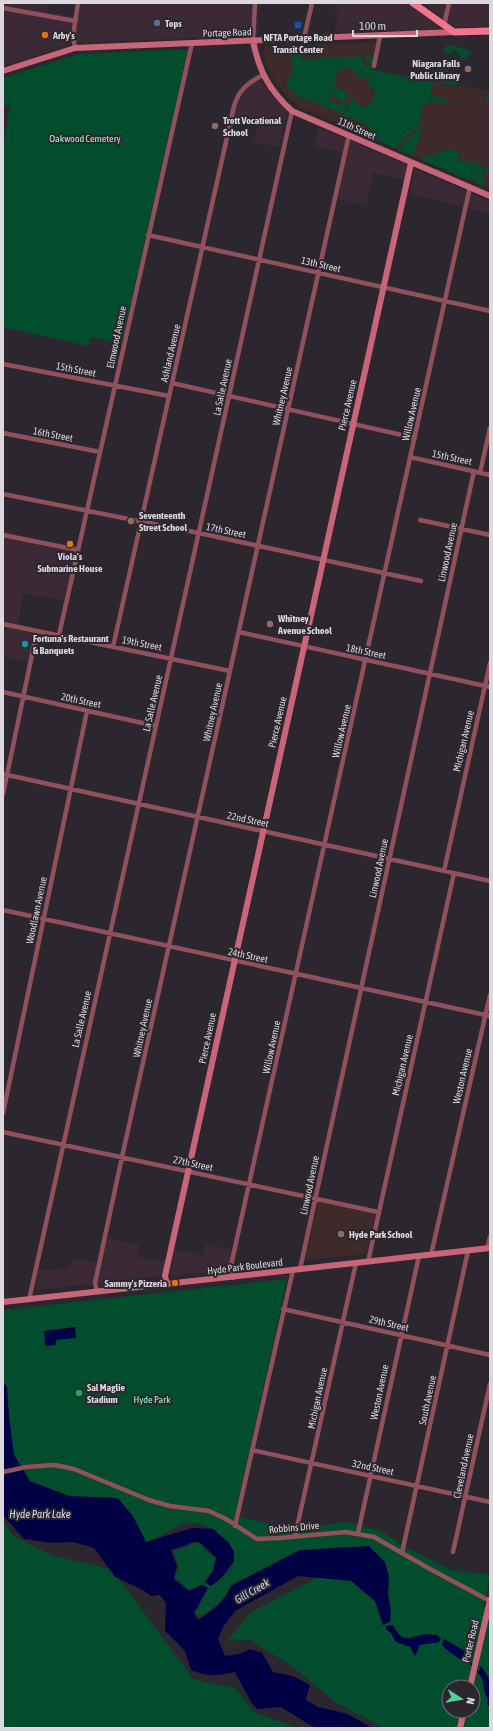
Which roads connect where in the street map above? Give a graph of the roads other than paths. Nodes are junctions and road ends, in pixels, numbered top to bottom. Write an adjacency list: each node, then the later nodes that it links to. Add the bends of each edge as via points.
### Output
1 (78, 3): 7 (street)
2 (255, 3): 13 (street)
3 (312, 3): 12 (street)
4 (413, 3): 8 (main road)
5 (449, 3): 8 (street)
6 (3, 8): 7 (street)
7 (75, 21): 15 (street)
8 (444, 25): 10 (main road)
9 (490, 31): 10 (main road)
10 (454, 32): 11 (street, Portage Road)
11 (380, 36): 12 (street, Portage Road); 16 (street)
12 (304, 38): 13 (street, Portage Road)
13 (253, 41): 14 (street, Portage Road); 18 (street, 11th Street)
14 (192, 43): 15 (street, Portage Road); 24 (street, Elmwood Avenue)
15 (75, 48): 17 (street, Portage Road)
16 (374, 66)
17 (3, 71)
18 (263, 75): 19 (street, 11th Street); 25 (street, Ashland Avenue, via 246,85 237,96)
19 (292, 111): 20 (street, 11th Street); 26 (street, La Salle Avenue)
20 (349, 135): 21 (street, 11th Street); 27 (street, Whitney Avenue)
21 (411, 163): 22 (street, 11th Street); 28 (street, Pierce Avenue)
22 (470, 187): 23 (street, 11th Street); 29 (street, Willow Avenue)
23 (490, 196)
24 (148, 235): 25 (street, 13th Street); 33 (street, Elmwood Avenue)
25 (202, 247): 26 (street, 13th Street); 32 (street, Ashland Avenue)
26 (259, 259): 27 (street, 13th Street); 35 (street, La Salle Avenue)
27 (318, 273): 28 (street, 13th Street); 36 (street, Whitney Avenue)
28 (384, 288): 29 (street, 13th Street); 37 (street, Pierce Avenue)
29 (445, 301): 30 (street, 13th Street); 40 (street, Willow Avenue)
30 (490, 311)
31 (3, 364): 33 (street, 15th Street)
32 (172, 383): 34 (street, Ashland Avenue); 35 (street)
33 (115, 386): 34 (street, 15th Street); 41 (street, Elmwood Avenue)
34 (169, 396): 49 (street, Ashland Avenue)
35 (229, 396): 36 (street); 51 (street, La Salle Avenue)
36 (288, 410): 37 (street); 54 (street, Whitney Avenue)
37 (353, 424): 40 (street); 56 (street, Pierce Avenue)
38 (490, 428): 44 (street)
39 (3, 433): 41 (street, 16th Street)
40 (414, 438): 42 (street, Willow Avenue)
41 (100, 452): 47 (street, Elmwood Avenue)
42 (410, 457): 43 (street, 15th Street); 57 (street, Willow Avenue)
43 (474, 471): 44 (street, 15th Street); 50 (street, Linwood Avenue)
44 (480, 473): 45 (street, 15th Street)
45 (490, 475)
46 (3, 494): 47 (street, 17th Street)
47 (87, 511): 49 (street, 17th Street); 55 (street, Elmwood Avenue)
48 (420, 520): 50 (street)
49 (141, 522): 51 (street, 17th Street); 64 (street, Ashland Avenue)
50 (461, 528): 53 (street); 69 (street, Linwood Avenue)
51 (199, 533): 54 (street, 17th Street); 65 (street, La Salle Avenue)
52 (3, 535): 55 (street)
53 (490, 535)
54 (258, 546): 56 (street, 17th Street); 61 (street, Whitney Avenue)
55 (78, 550): 62 (street, Elmwood Avenue)
56 (324, 560): 57 (street, 17th Street); 63 (street, Pierce Avenue)
57 (384, 574): 58 (street, 17th Street); 66 (street, Willow Avenue)
58 (421, 581)
59 (3, 624): 60 (street, 19th Street)
60 (37, 631): 62 (street, 19th Street); 72 (street)
61 (239, 632): 63 (street, 18th Street); 68 (street, Whitney Avenue)
62 (60, 635): 64 (street, 19th Street)
63 (304, 646): 66 (street, 18th Street); 80 (street, Pierce Avenue)
64 (113, 647): 65 (street, 19th Street)
65 (171, 658): 68 (street, 19th Street); 74 (street, La Salle Avenue)
66 (366, 661): 69 (street, 18th Street); 81 (street, Willow Avenue)
67 (490, 663): 70 (street, Michigan Avenue)
68 (230, 670): 79 (street, Whitney Avenue)
69 (430, 674): 70 (street, 18th Street); 82 (street, Linwood Avenue)
70 (487, 686): 83 (street, Michigan Avenue)
71 (3, 692): 72 (street, 20th Street)
72 (23, 697): 73 (street, 20th Street); 75 (street)
73 (87, 711): 74 (street, 20th Street); 76 (street, Woodlawn Avenue)
74 (156, 726): 78 (street, La Salle Avenue)
75 (5, 774): 76 (street, 22nd Street); 77 (street)
76 (70, 789): 78 (street, 22nd Street); 87 (street, Woodlawn Avenue)
77 (3, 794)
78 (139, 804): 79 (street, 22nd Street); 88 (street, La Salle Avenue)
79 (198, 817): 80 (street, 22nd Street); 89 (street, Whitney Avenue)
80 (263, 831): 81 (street, 22nd Street); 90 (street, Pierce Avenue)
81 (325, 844): 82 (street, 22nd Street); 91 (street, Willow Avenue)
82 (389, 858): 83 (street, 22nd Street); 92 (street, Linwood Avenue)
83 (444, 871): 84 (street, 22nd Street)
84 (454, 873): 85 (street, 22nd Street); 94 (street, Michigan Avenue)
85 (490, 881)
86 (3, 910): 87 (street, 24th Street)
87 (43, 919): 88 (street, 24th Street); 96 (street, Woodlawn Avenue)
88 (110, 934): 89 (street, 24th Street); 98 (street, La Salle Avenue)
89 (169, 946): 90 (street, 24th Street); 99 (street, Whitney Avenue)
90 (234, 961): 91 (street, 24th Street); 100 (street, Pierce Avenue)
91 (296, 974): 92 (street, 24th Street); 101 (street, Willow Avenue)
92 (360, 988): 94 (street, 24th Street); 102 (street, Linwood Avenue)
93 (490, 995): 95 (street, Weston Avenue)
94 (425, 1002): 95 (street, 24th Street); 103 (street, Michigan Avenue)
95 (488, 1016): 107 (street, Weston Avenue)
96 (3, 1113)
97 (3, 1132): 98 (street, 27th Street)
98 (63, 1144): 99 (street, 27th Street); 116 (street, La Salle Avenue)
99 (122, 1157): 100 (street, 27th Street); 115 (street, Whitney Avenue, via 95,1284)
100 (188, 1172): 101 (street, 27th Street); 114 (street, Pierce Avenue, via 165,1276)
101 (250, 1185): 102 (street, 27th Street); 113 (street, Willow Avenue, via 230,1270)
102 (315, 1199): 103 (street, 27th Street); 111 (street, Linwood Avenue)
103 (378, 1212): 109 (street, Michigan Avenue)
104 (490, 1236): 105 (street)
105 (489, 1248): 106 (street, Hyde Park Boulevard)
106 (468, 1251): 107 (street, Hyde Park Boulevard); 121 (street, South Avenue)
107 (431, 1255): 108 (street, Hyde Park Boulevard)
108 (418, 1256): 109 (street, Hyde Park Boulevard); 120 (street, Weston Avenue)
109 (368, 1262): 110 (street, Hyde Park Boulevard)
110 (356, 1263): 111 (street, Hyde Park Boulevard); 119 (street, Michigan Avenue)
111 (300, 1269): 112 (street, Hyde Park Boulevard)
112 (293, 1270): 113 (street, Hyde Park Boulevard); 118 (street)
113 (233, 1278): 114 (street, Hyde Park Boulevard)
114 (167, 1285): 115 (street, Hyde Park Boulevard)
115 (97, 1292): 116 (street, Hyde Park Boulevard)
116 (29, 1300): 117 (street, Hyde Park Boulevard)
117 (3, 1302)
118 (283, 1309): 119 (street, 29th Street); 124 (street)
119 (343, 1322): 120 (street, 29th Street); 125 (street, Michigan Avenue)
120 (401, 1335): 121 (street, 29th Street); 127 (street, Weston Avenue)
121 (449, 1345): 122 (street, 29th Street); 128 (street, South Avenue)
122 (490, 1355)
123 (490, 1384): 129 (street, Cleveland Avenue)
124 (252, 1450): 125 (street, 32nd Street); 131 (street)
125 (312, 1463): 127 (street, 32nd Street); 133 (street, Michigan Avenue)
126 (3, 1472): 131 (street, Robbins Drive, via 55,1466 74,1469 149,1500 170,1506 209,1511)
127 (370, 1475): 128 (street, 32nd Street); 132 (street, Weston Avenue)
128 (418, 1486): 129 (street, 32nd Street); 135 (street, South Avenue)
129 (465, 1496): 130 (street, 32nd Street); 134 (street, Cleveland Avenue)
130 (490, 1502)
131 (235, 1526): 133 (street, Robbins Drive, via 257,1539)
132 (358, 1533): 133 (street, Robbins Drive); 135 (street, Robbins Drive, via 374,1537)
133 (296, 1536)
134 (453, 1552)
135 (402, 1553): 136 (street, Robbins Drive)
136 (490, 1600): 137 (street, Porter Road)
137 (472, 1679)

